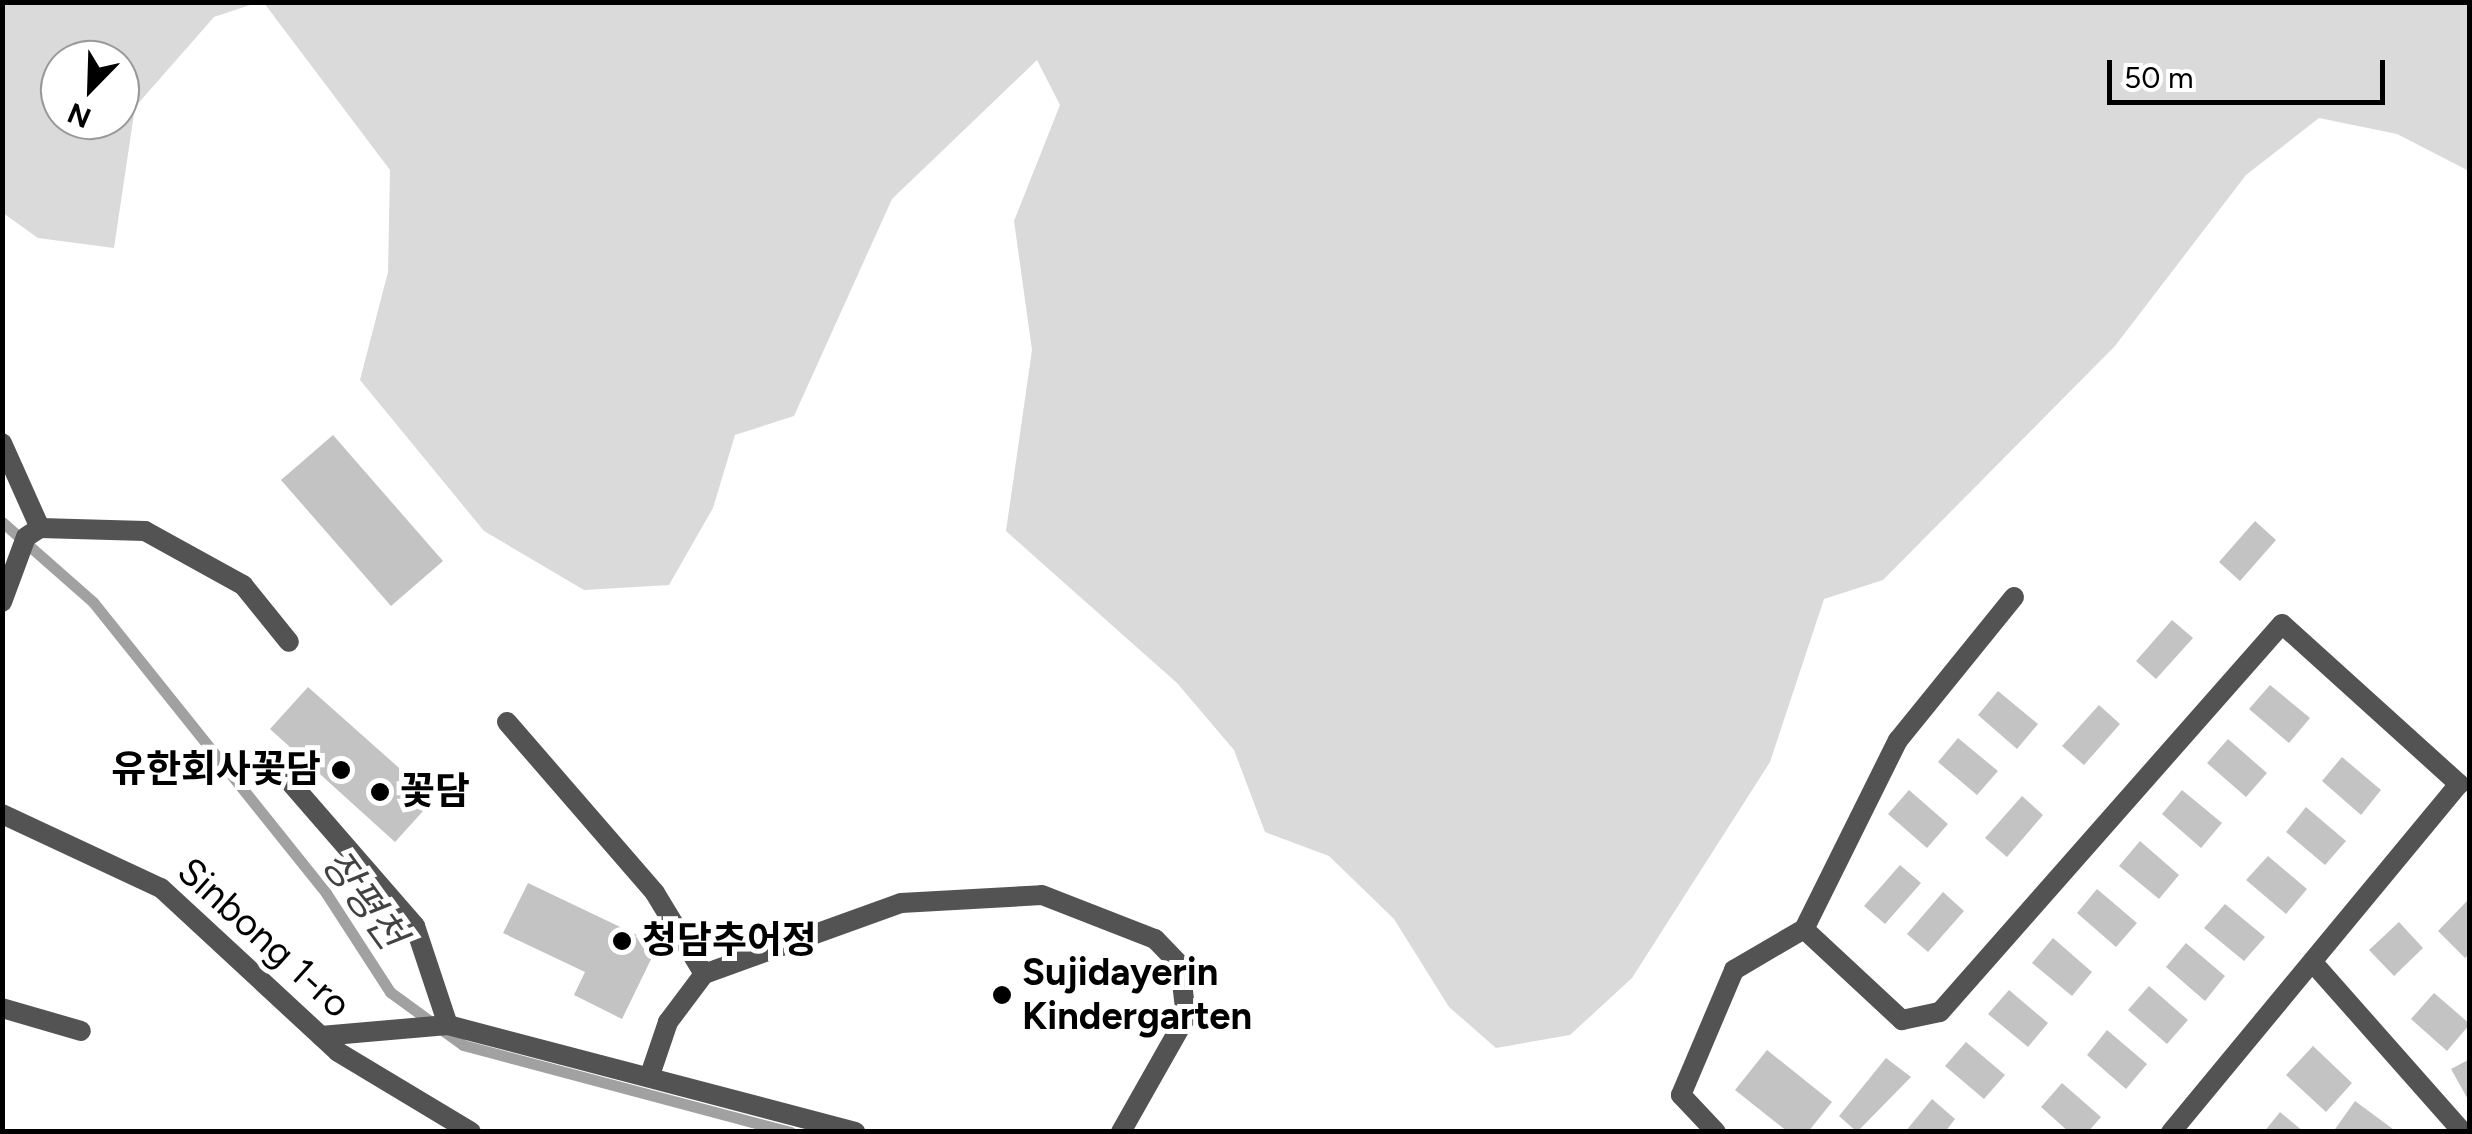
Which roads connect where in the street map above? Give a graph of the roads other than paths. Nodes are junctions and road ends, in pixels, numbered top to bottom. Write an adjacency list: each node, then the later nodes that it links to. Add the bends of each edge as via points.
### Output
1 (2, 444): 2 (street)
2 (33, 533): 4 (street); 5 (street, via 145,531 198,553 244,585)
3 (2014, 597): 9 (street, via 1898,740)
4 (2, 602)
5 (289, 642)
6 (507, 722): 11 (street, via 654,893)
7 (276, 766): 13 (street, via 415,926)
8 (2, 814): 15 (street, Sinbong 1-ro, via 161,888)
9 (1804, 928): 10 (street, via 1902,1020 1940,1012 2282,624 2458,784); 20 (street, via 1734,970 1681,1095)
10 (2314, 965): 21 (street); 22 (street)
11 (704, 974): 16 (street, via 668,1022); 19 (street, via 901,903 1042,895 1102,915 1155,939 1180,965 1190,996)
12 (2, 1008): 14 (street)
13 (448, 1024): 15 (street); 16 (street)
14 (81, 1031)
15 (321, 1036): 17 (street, Sinbong 1-ro)
16 (650, 1075): 18 (street)
17 (471, 1132)
18 (855, 1132)
19 (1121, 1132)
20 (1716, 1132)
21 (2171, 1132)
22 (2463, 1132)

